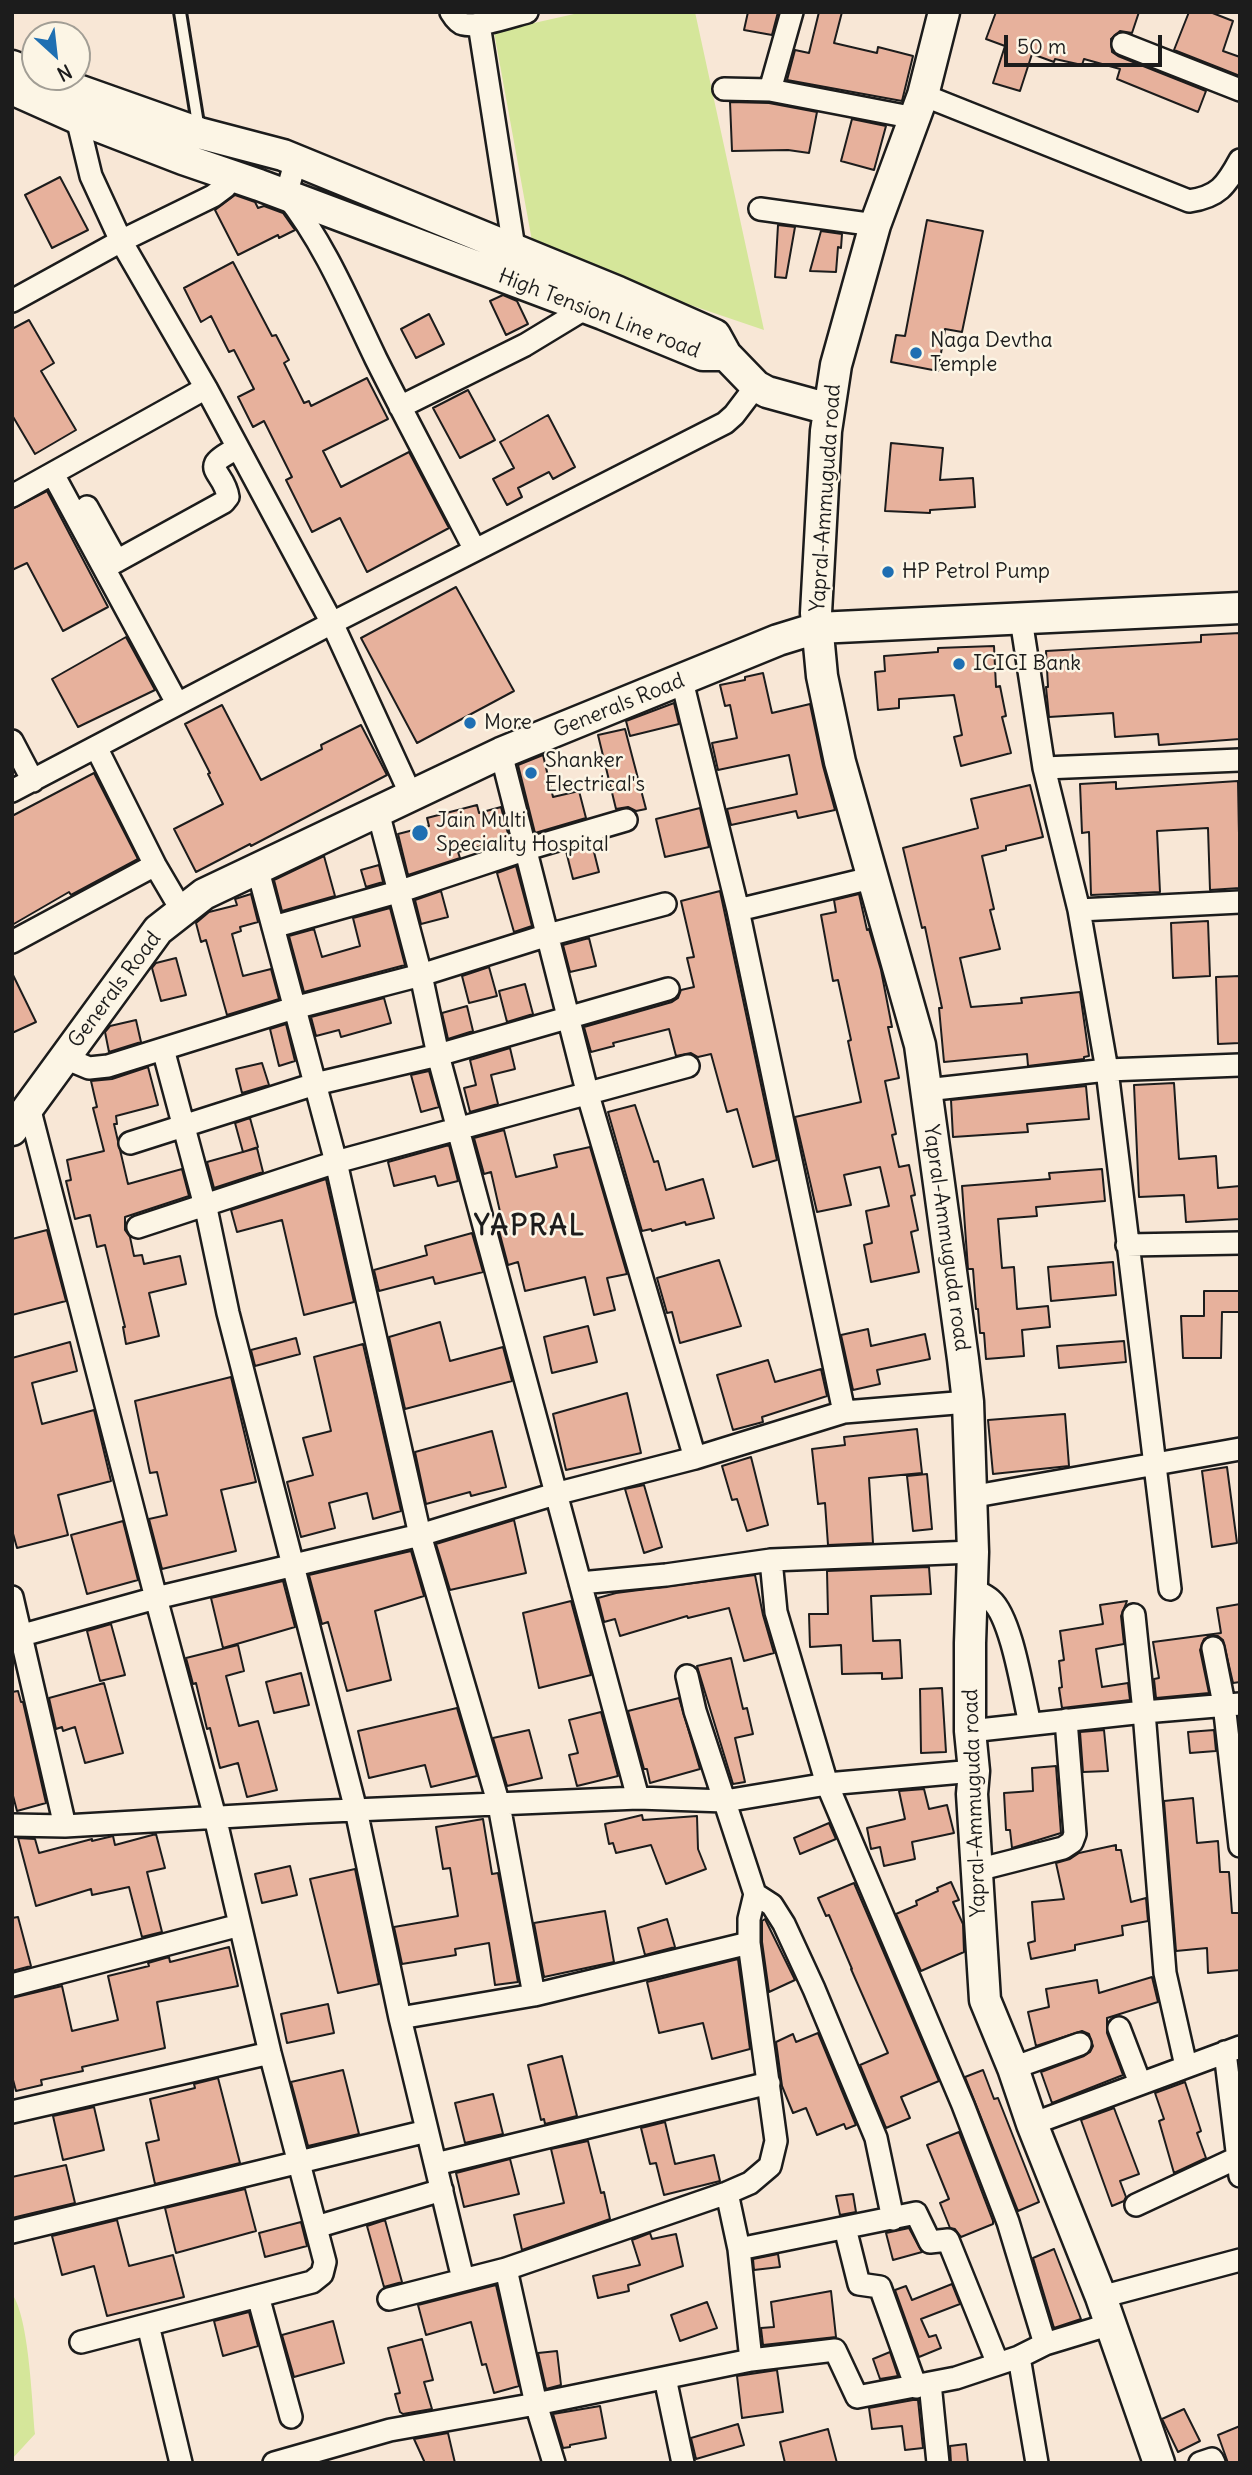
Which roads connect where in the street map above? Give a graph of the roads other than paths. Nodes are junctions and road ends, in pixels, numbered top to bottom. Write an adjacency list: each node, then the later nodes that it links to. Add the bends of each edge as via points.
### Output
1 (180, 12): 15 (lane)
2 (451, 12): 6 (street, via 464,25)
3 (527, 12): 6 (street)
4 (792, 12): 10 (street)
5 (944, 12): 14 (street, Yapral-Ammuguda road)
6 (479, 24): 23 (street)
7 (1123, 44): 11 (street)
8 (12, 89): 13 (street, High Tension Line road)
9 (724, 89): 10 (street)
10 (770, 90): 14 (street)
11 (1240, 90)
12 (60, 91): 13 (street, High Tension Line road)
13 (79, 105): 15 (street, High Tension Line road); 18 (street, High Tension Line road, via 183,159); 22 (street, via 91,176)
14 (919, 106): 17 (street, via 1189,201 1209,198 1228,182); 21 (street, Yapral-Ammuguda road)
15 (199, 133): 16 (street, High Tension Line road)
16 (296, 160): 19 (street); 23 (street, High Tension Line road)
17 (1240, 160)
18 (234, 176): 19 (street, High Tension Line road); 22 (street, via 213,196)
19 (286, 195): 24 (street, High Tension Line road); 29 (street, via 322,249)
20 (760, 209): 21 (street)
21 (876, 225): 30 (street, Yapral-Ammuguda road, via 836,365)
22 (121, 241): 26 (street); 28 (street)
23 (514, 248): 24 (street); 25 (street, High Tension Line road)
24 (502, 277): 25 (street, High Tension Line road)
25 (592, 296): 27 (street, High Tension Line road, via 715,335 726,355); 29 (street, via 525,345)
26 (12, 301)
27 (755, 386): 30 (street); 35 (street, via 725,423)
28 (206, 388): 31 (street); 32 (street)
29 (400, 407): 35 (street)
30 (829, 409): 40 (street, Yapral-Ammuguda road)
31 (238, 448): 36 (street, via 219,457 215,465 227,491 224,502); 39 (street)
32 (53, 474): 33 (street); 36 (street)
33 (12, 496)
34 (87, 507): 36 (street)
35 (475, 550): 39 (street)
36 (110, 564): 42 (street)
37 (1240, 608): 38 (street, Generals Road)
38 (1021, 619): 40 (street, Generals Road); 47 (street)
39 (332, 623): 42 (street); 50 (street)
40 (817, 628): 41 (street, Generals Road); 56 (street, Yapral-Ammuguda road, via 840,762)
41 (682, 681): 45 (street, Generals Road); 60 (street)
42 (177, 703): 44 (street)
43 (12, 741): 48 (street)
44 (96, 747): 48 (street); 54 (street)
45 (501, 753): 50 (street, Generals Road); 53 (street)
46 (1240, 760): 47 (street)
47 (1044, 768): 61 (street)
48 (33, 781): 49 (street)
49 (12, 791)
50 (411, 795): 51 (street, Generals Road)
51 (378, 813): 55 (street, Generals Road); 57 (street)
52 (626, 820): 53 (street)
53 (527, 849): 57 (street); 64 (street)
54 (155, 865): 62 (street); 65 (street)
55 (257, 867): 62 (street, Generals Road, via 204,894); 63 (street)
56 (871, 878): 60 (street); 77 (street, Yapral-Ammuguda road, via 920,1045)
57 (401, 891): 63 (street); 66 (street)
58 (1240, 902): 61 (street)
59 (665, 904): 64 (street)
60 (738, 910): 89 (street)
61 (1079, 910): 75 (street)
62 (182, 911): 72 (street, Generals Road, via 158,930)
63 (273, 926): 68 (street)
64 (548, 935): 66 (street); 69 (street)
65 (12, 942)
66 (421, 975): 68 (street); 71 (street)
67 (668, 989): 69 (street)
68 (295, 1008): 70 (street); 76 (street)
69 (570, 1017): 71 (street); 78 (street)
70 (163, 1049): 72 (street, via 98,1068); 80 (street)
71 (438, 1055): 76 (street); 81 (street)
72 (65, 1058): 79 (street, Generals Road)
73 (1240, 1065): 75 (street)
74 (688, 1066): 78 (street)
75 (1107, 1070): 77 (street); 87 (street)
76 (315, 1084): 80 (street); 83 (street)
77 (926, 1090): 88 (street, Yapral-Ammuguda road)
78 (589, 1095): 81 (street); 91 (street)
79 (21, 1119): 103 (street)
80 (182, 1126): 82 (street); 84 (street)
81 (459, 1130): 83 (street); 93 (street)
82 (130, 1143)
83 (337, 1162): 84 (street); 95 (street)
84 (205, 1207): 85 (street); 98 (street)
85 (138, 1227)
86 (1240, 1243): 87 (street)
87 (1127, 1245): 92 (street)
88 (968, 1402): 89 (street); 94 (street, Yapral-Ammuguda road)
89 (844, 1412): 91 (street)
90 (1240, 1450): 92 (street)
91 (695, 1458): 93 (street)
92 (1153, 1464): 94 (street); 101 (street)
93 (555, 1494): 95 (street); 99 (street)
94 (970, 1497): 96 (street, Yapral-Ammuguda road)
95 (420, 1535): 98 (street); 117 (street)
96 (973, 1552): 97 (street); 100 (street, Yapral-Ammuguda road)
97 (771, 1560): 99 (street); 114 (street, via 776,1612)
98 (293, 1564): 103 (street); 118 (street)
99 (580, 1583): 115 (street)
100 (972, 1589): 111 (street, via 992,1600 1003,1616); 112 (street, Yapral-Ammuguda road)
101 (1170, 1589)
102 (12, 1597): 105 (street)
103 (156, 1598): 105 (street); 119 (street)
104 (1134, 1615): 109 (street)
105 (16, 1637): 121 (street)
106 (1213, 1648): 108 (street)
107 (687, 1676): 116 (street)
108 (1232, 1704): 109 (street); 122 (street)
109 (1144, 1712): 110 (street); 134 (street, via 1165,1973)
110 (1066, 1720): 111 (street); 123 (street, via 1072,1842)
111 (1030, 1724): 112 (street)
112 (970, 1731): 113 (street, Yapral-Ammuguda road)
113 (974, 1771): 114 (street); 123 (street, Yapral-Ammuguda road)
114 (827, 1784): 116 (street); 160 (street, via 963,2105 1008,2222)
115 (638, 1798): 116 (street); 117 (street)
116 (725, 1801): 124 (street)
117 (499, 1805): 118 (street); 128 (street)
118 (356, 1810): 119 (street); 129 (street)
119 (215, 1817): 121 (street); 125 (street)
120 (12, 1825): 121 (street)
121 (65, 1826)
122 (1240, 1846)
123 (977, 1870): 135 (street, Yapral-Ammuguda road, via 985,2000)
124 (755, 1894): 126 (street); 147 (street, via 772,1905 784,1924 814,1989 876,2138)
125 (240, 1925): 127 (street); 133 (street)
126 (750, 1943): 128 (street); 136 (street)
127 (12, 1985)
128 (534, 1995): 129 (street)
129 (400, 2018): 140 (street)
130 (1119, 2028): 137 (street)
131 (1080, 2044): 135 (street)
132 (1232, 2049): 134 (street); 143 (street)
133 (270, 2053): 138 (street); 141 (street)
134 (1186, 2066): 137 (street)
135 (1013, 2068): 139 (street, Yapral-Ammuguda road)
136 (769, 2082): 142 (street); 145 (street, via 776,2141 770,2166 750,2183)
137 (1140, 2083): 139 (street)
138 (12, 2112)
139 (1032, 2124): 157 (street, Yapral-Ammuguda road)
140 (428, 2131): 141 (street); 142 (street)
141 (299, 2162): 148 (street); 150 (street)
142 (436, 2164): 144 (street)
143 (1239, 2167): 146 (street)
144 (442, 2190): 148 (street); 154 (street)
145 (727, 2193): 151 (street); 153 (street)
146 (1136, 2205)
147 (893, 2219): 149 (street); 163 (street, via 916,2213 930,2242 948,2241)
148 (316, 2227): 155 (street, via 325,2262 322,2274 312,2282)
149 (845, 2228): 151 (street); 165 (street, via 859,2284 880,2287)
150 (12, 2232)
151 (739, 2249): 162 (street)
152 (1240, 2260): 157 (street)
153 (506, 2269): 154 (street); 166 (street)
154 (463, 2279): 156 (street)
155 (258, 2296): 158 (street); 167 (street)
156 (388, 2299)
157 (1106, 2311): 160 (street); 168 (street, Yapral-Ammuguda road)
158 (148, 2325): 159 (street); 169 (street)
159 (80, 2342)
160 (1045, 2344): 161 (street)
161 (1019, 2357): 163 (street); 174 (street)
162 (751, 2360): 164 (street); 165 (street, via 835,2350 857,2397)
163 (998, 2364): 165 (street)
164 (665, 2378): 166 (street); 172 (street)
165 (923, 2385): 173 (street)
166 (536, 2404): 170 (street, via 390,2430); 171 (street)
167 (291, 2417)
168 (1155, 2462)
169 (181, 2463)
170 (274, 2463)
171 (554, 2463)
172 (683, 2463)
173 (938, 2463)
174 (1037, 2463)
175 (1200, 2463): 176 (street, via 1212,2459)
176 (1214, 2463)

